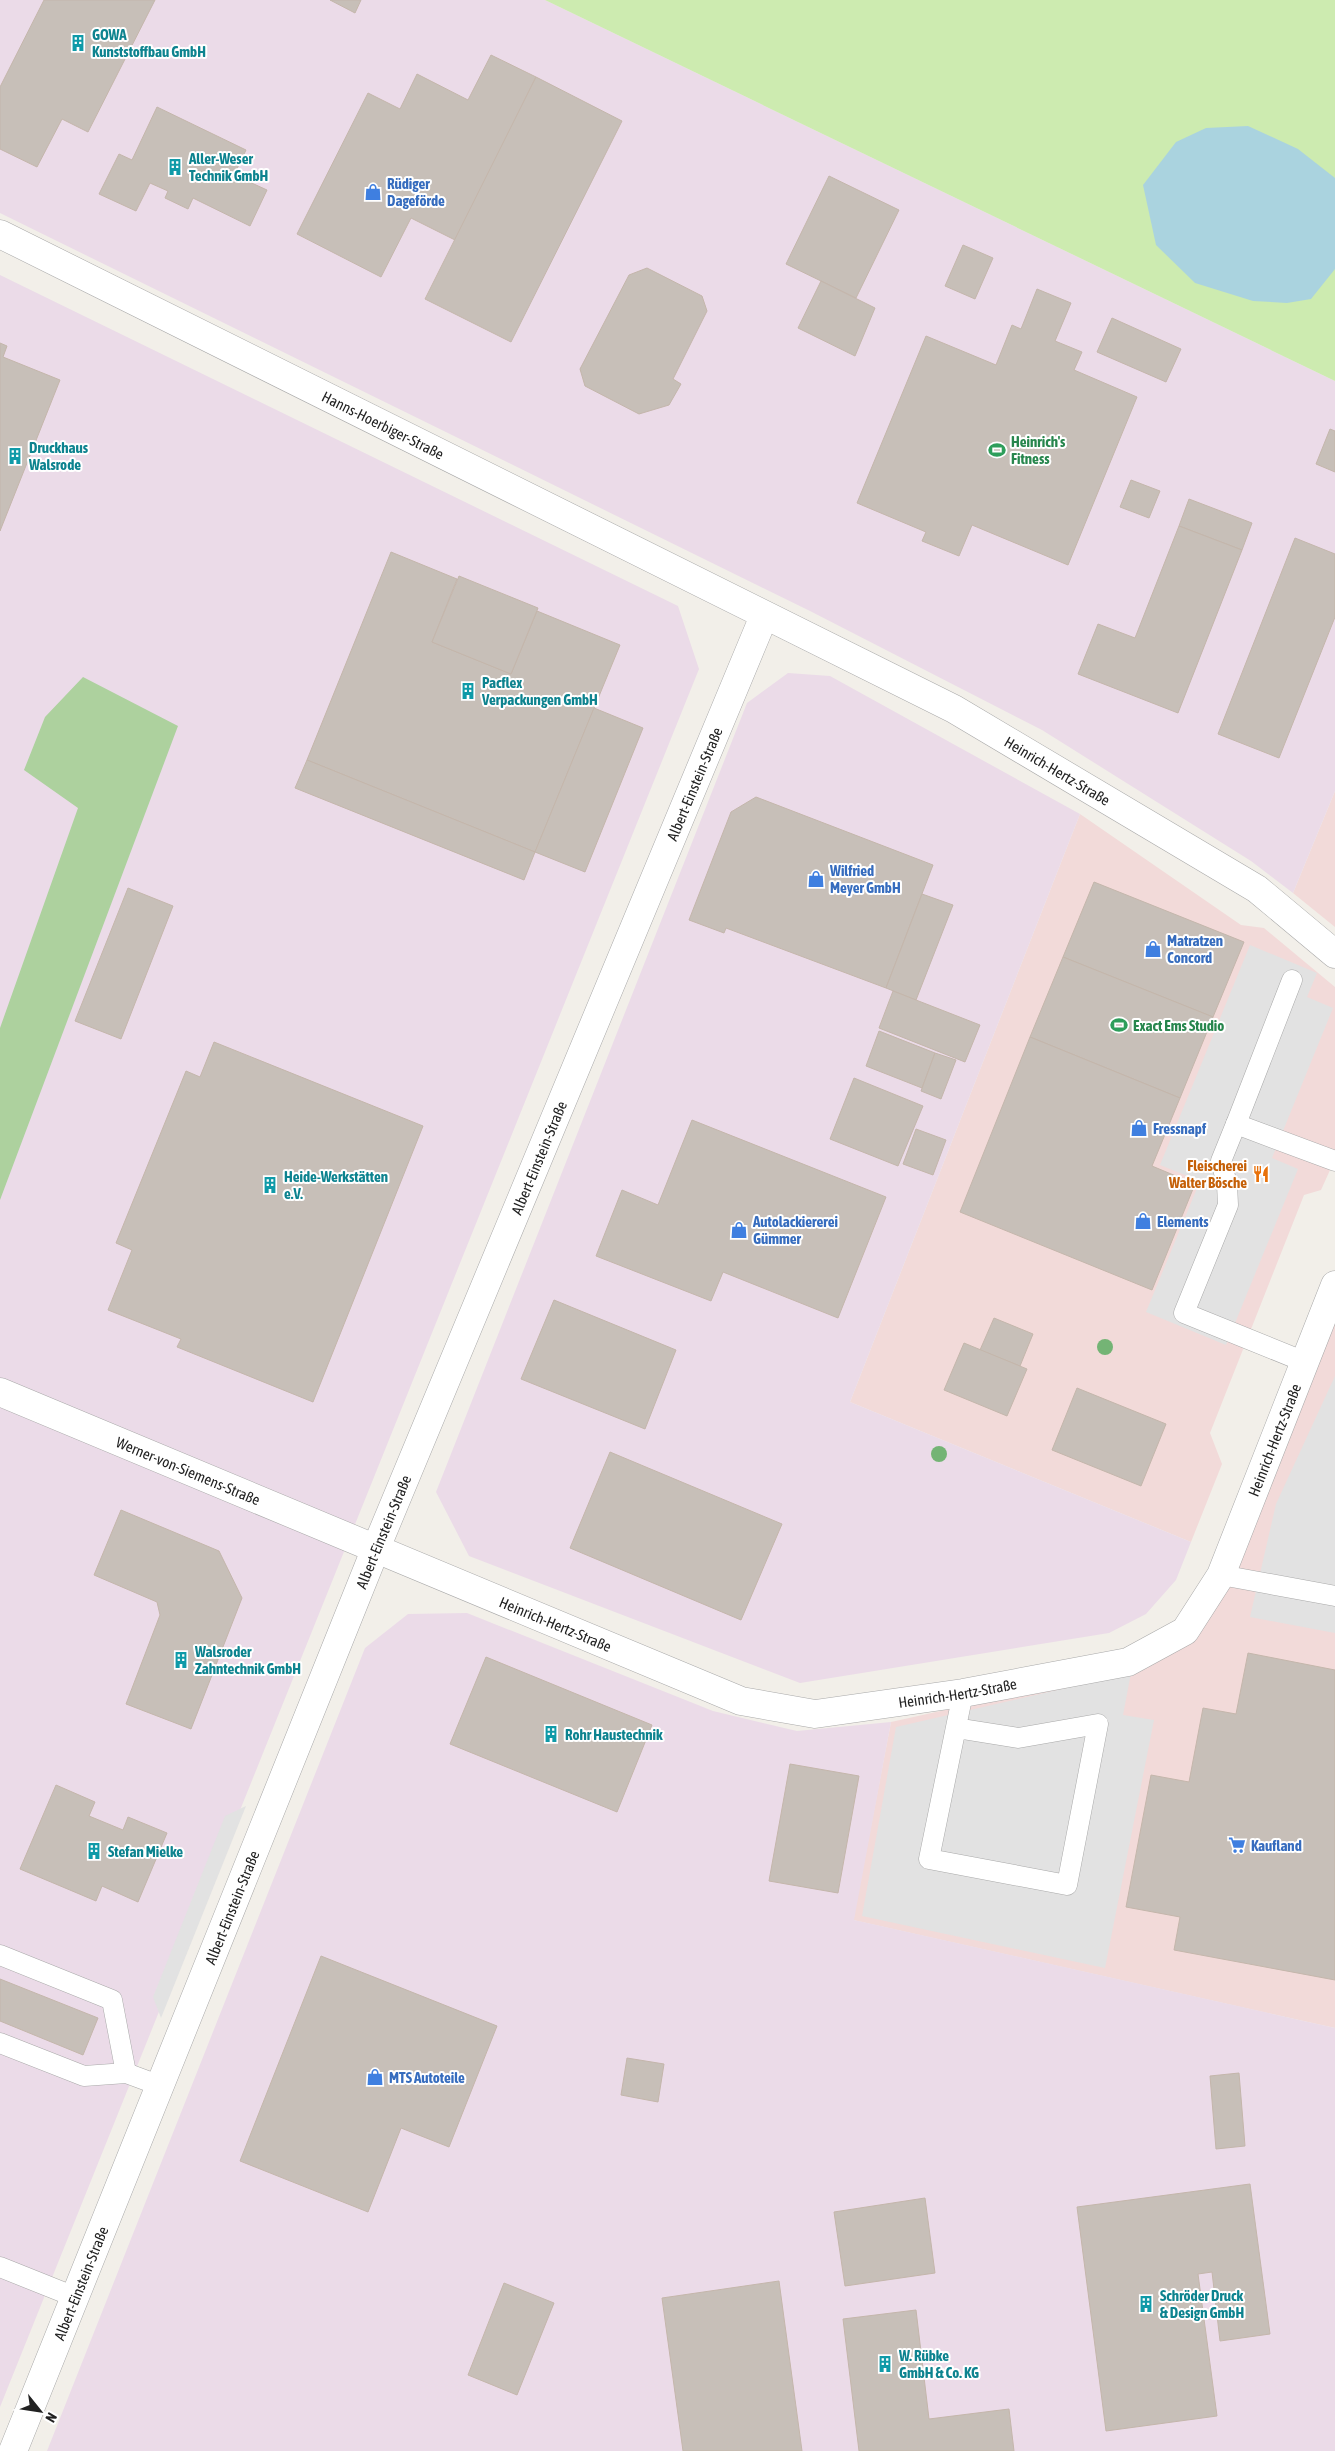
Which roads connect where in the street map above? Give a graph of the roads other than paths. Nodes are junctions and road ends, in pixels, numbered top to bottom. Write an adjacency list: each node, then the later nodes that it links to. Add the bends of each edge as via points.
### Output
1 (0, 234): 2 (street, Hanns-Hoerbiger-Straße)
2 (764, 616): 3 (street, Heinrich-Hertz-Straße, via 962,714 1257,889); 10 (street, Albert-Einstein-Straße)
3 (1335, 954)
4 (1292, 980): 5 (lane)
5 (1236, 1124): 6 (lane); 8 (lane, via 1221,1161 1228,1205 1184,1313)
6 (1335, 1162)
7 (1335, 1285): 8 (street, Heinrich-Hertz-Straße)
8 (1305, 1362): 11 (street, Heinrich-Hertz-Straße)
9 (0, 1392): 10 (street, Werner-von-Siemens-Straße)
10 (376, 1548): 13 (street, Heinrich-Hertz-Straße, via 741,1702 815,1714); 18 (street, Albert-Einstein-Straße)
11 (1221, 1575): 12 (lane); 13 (street, Heinrich-Hertz-Straße, via 1186,1631 1128,1662)
12 (1335, 1596)
13 (963, 1693): 14 (lane)
14 (956, 1728): 14 (lane, via 929,1860 1067,1885 1098,1724 1018,1738)
15 (0, 1955): 17 (lane, via 112,2000)
16 (0, 2043): 17 (lane, via 84,2076)
17 (126, 2073): 18 (lane)
18 (160, 2086): 20 (street, Albert-Einstein-Straße)
19 (0, 2267): 20 (lane)
20 (76, 2297): 21 (street, Albert-Einstein-Straße)
21 (14, 2451)

